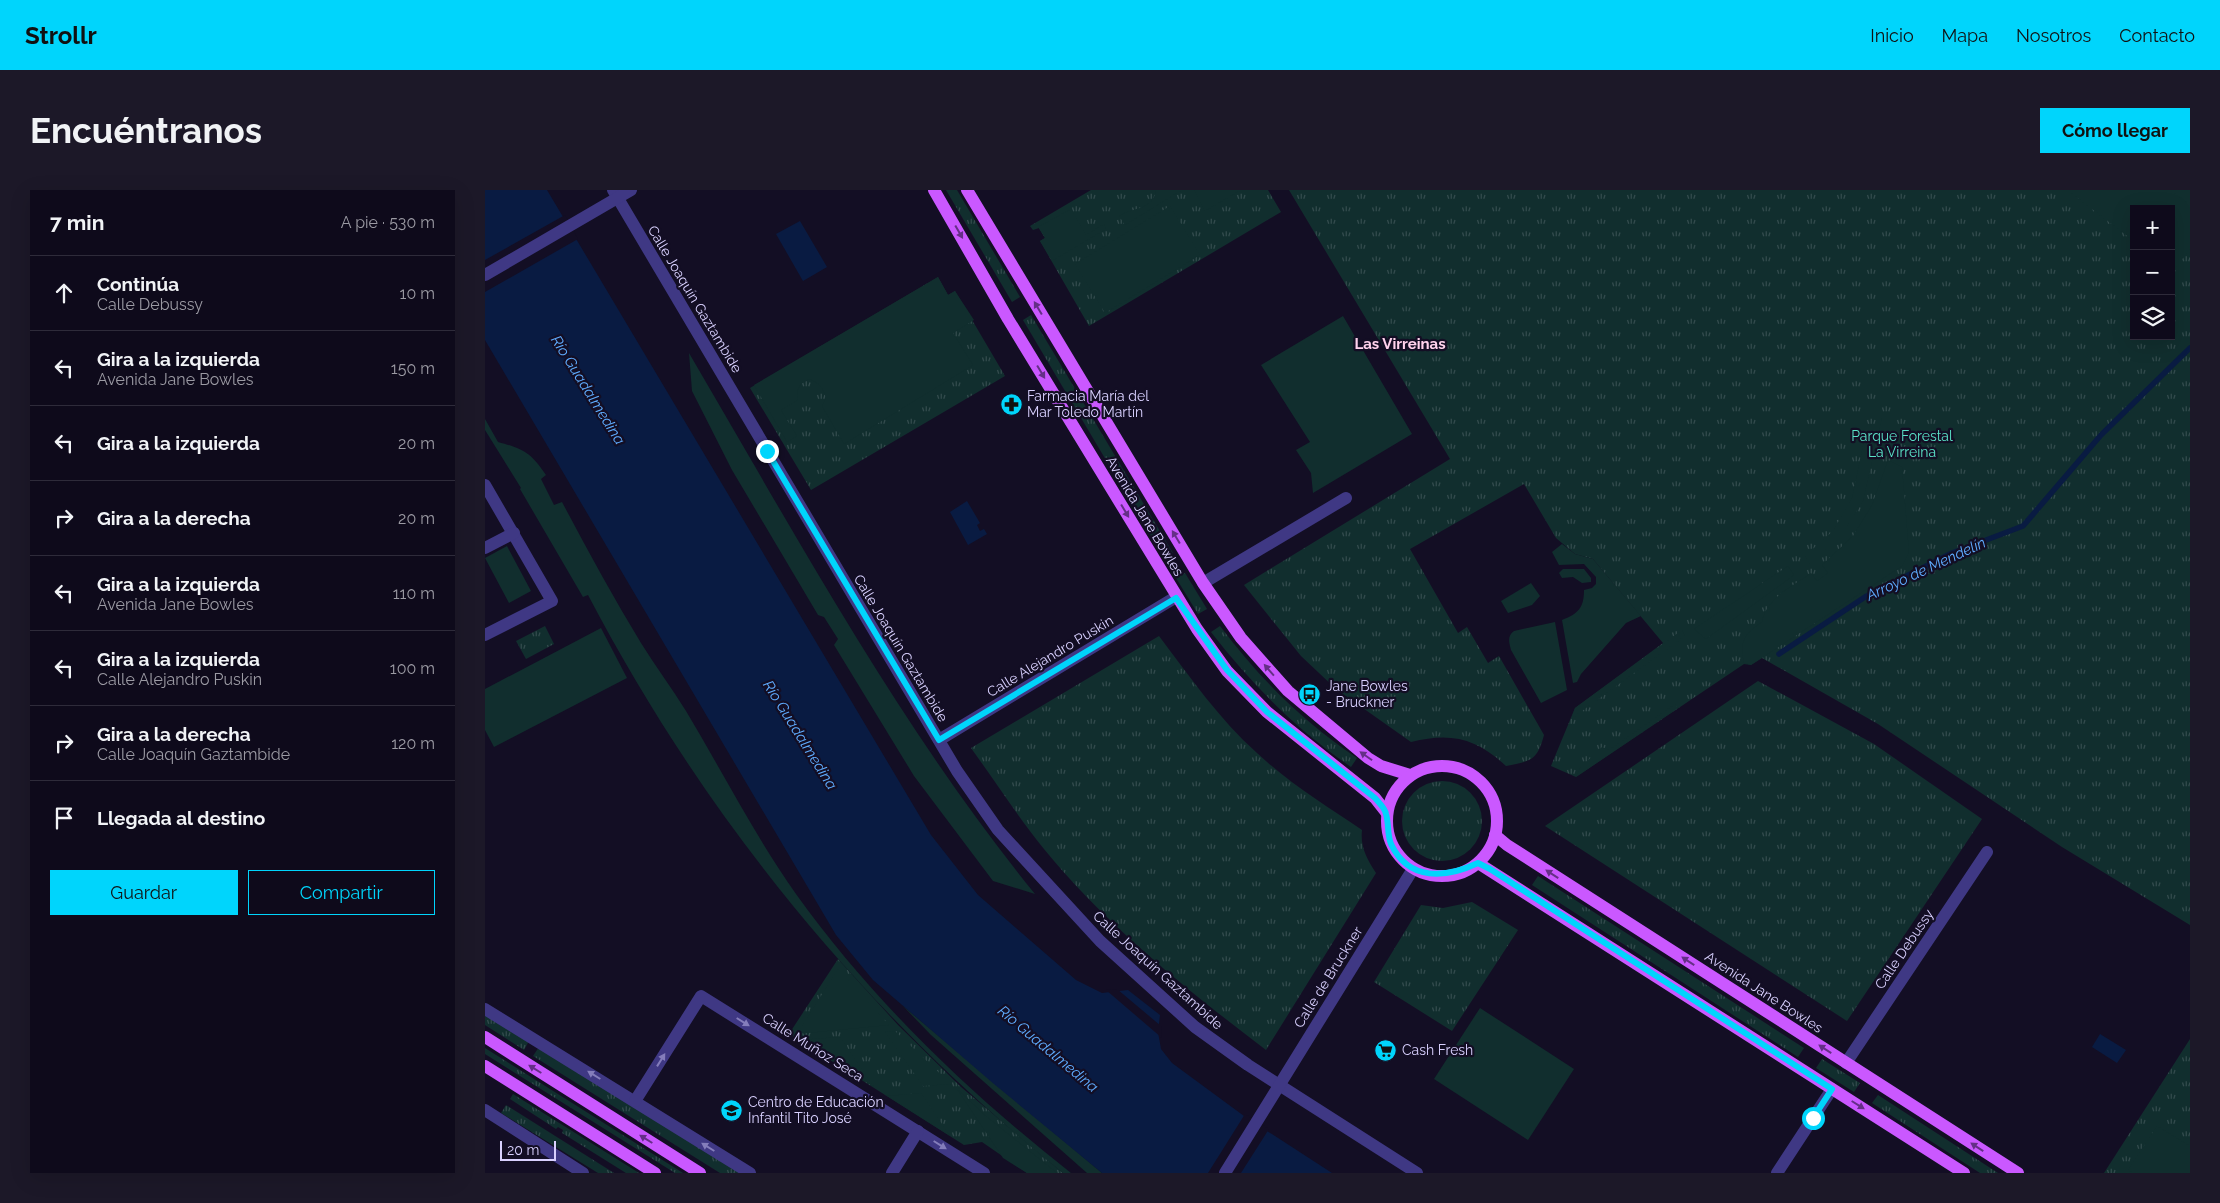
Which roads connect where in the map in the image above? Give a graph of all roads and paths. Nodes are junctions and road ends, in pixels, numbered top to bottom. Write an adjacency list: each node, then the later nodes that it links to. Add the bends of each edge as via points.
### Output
1 (631, 190): 4 (street)
2 (934, 190): 11 (main road, Avenida Jane Bowles, one-way to 11)
3 (967, 190): 10 (main road, Avenida Jane Bowles, one-way to 3)
4 (615, 194): 5 (street, via 603,207); 13 (street, Calle Joaquín Gaztambide)
5 (485, 275)
6 (485, 485): 8 (street)
7 (1347, 498): 10 (street)
8 (514, 533): 9 (street); 12 (street, via 552,601)
9 (485, 548)
10 (1203, 583): 14 (main road, Avenida Jane Bowles, one-way to 10, via 1368,758 1288,692 1241,638)
11 (1176, 598): 13 (street, Calle Alejandro Puskin); 15 (main road, Avenida Jane Bowles, via 1227,670 1267,712 1375,798)
12 (485, 635)
13 (939, 740): 24 (street, Calle Joaquín Gaztambide, via 998,830 1100,941 1195,1027)
14 (1410, 776): 15 (main road, via 1392,795); 16 (main road, via 1436,765 1463,769 1479,778 1494,801)
15 (1386, 812): 19 (main road, via 1391,843 1399,857)
16 (1495, 835): 18 (main road, via 1489,851); 22 (main road, Avenida Jane Bowles, one-way to 16)
17 (1987, 852): 22 (street, Calle Debussy)
18 (1478, 863): 19 (main road, via 1443,875); 25 (main road)
19 (1413, 869): 24 (street, Calle de Bruckner)
20 (485, 1008): 26 (street, one-way to 20)
21 (485, 1037): 31 (main road, one-way to 21)
22 (1847, 1063): 39 (main road, Avenida Jane Bowles, one-way to 22)
23 (485, 1066): 30 (main road)
24 (1279, 1085): 35 (street, Calle de Bruckner); 36 (street, Calle Joaquín Gaztambide)
25 (1832, 1089): 37 (street); 38 (main road, one-way to 38)
26 (635, 1101): 28 (street, Calle Muñoz Seca, one-way to 28, via 701,996); 32 (street, one-way to 26)
27 (485, 1110): 29 (street)
28 (918, 1131): 33 (street); 34 (street, Calle Muñoz Seca, one-way to 34)
29 (583, 1173)
30 (655, 1173)
31 (701, 1173)
32 (750, 1173)
33 (891, 1173)
34 (983, 1173)
35 (1225, 1173)
36 (1417, 1173)
37 (1777, 1173)
38 (1963, 1173)
39 (2018, 1173)

